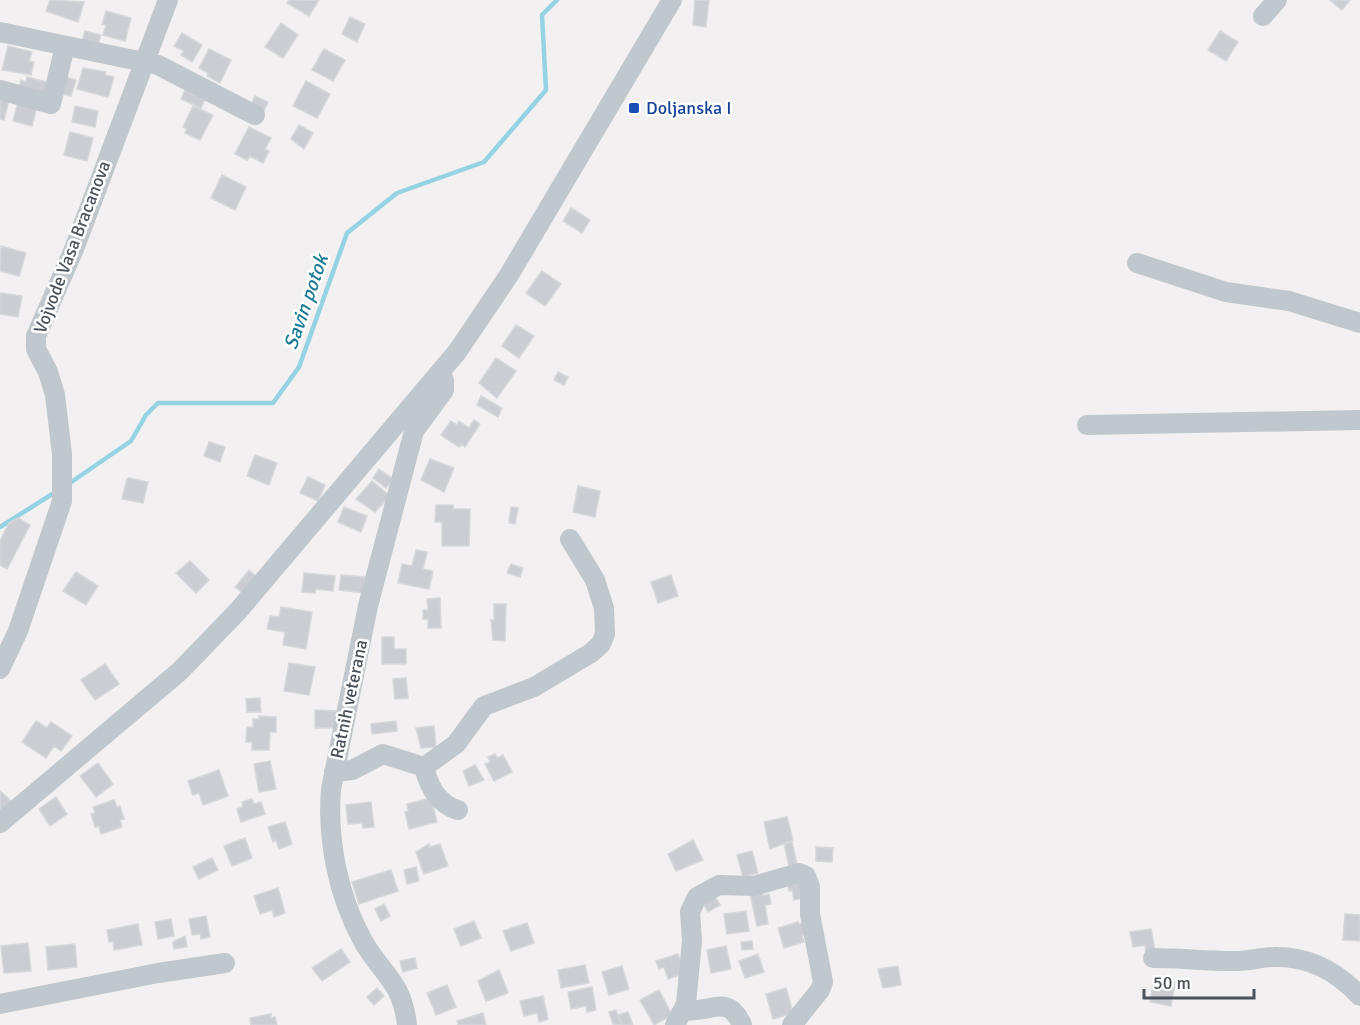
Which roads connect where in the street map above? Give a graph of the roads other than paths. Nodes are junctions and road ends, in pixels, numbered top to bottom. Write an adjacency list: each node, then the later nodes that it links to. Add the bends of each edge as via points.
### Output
1 (168, 0): 7 (street, Vojvode Vasa Bracanova)
2 (672, 0): 12 (street, via 508,275)
3 (1276, 0): 4 (street)
4 (1263, 16)
5 (0, 32): 6 (street)
6 (65, 46): 7 (street); 8 (street, via 51,104)
7 (144, 62): 9 (street, via 158,65); 16 (street, Vojvode Vasa Bracanova, via 35,342 55,395 62,492 18,631)
8 (0, 90)
9 (255, 115)
10 (1137, 263): 11 (street, via 1226,292 1289,301)
11 (1360, 323)
12 (439, 373): 18 (street, Ratnih veterana, via 444,390 414,431 368,606); 20 (street, via 238,611 180,671)
13 (1360, 420): 14 (street)
14 (1086, 425)
15 (570, 539): 17 (street, via 596,579 605,633 601,644 534,687 484,706 456,744)
16 (0, 669)
17 (424, 767): 18 (street, via 383,754 352,770); 19 (street, via 437,797)
18 (334, 772): 26 (street, Ratnih veterana, via 329,811 342,892 362,939 401,994)
19 (458, 810)
20 (0, 823)
21 (1153, 958): 23 (street, via 1233,962 1292,959 1341,976)
22 (225, 963): 24 (street)
23 (1360, 996)
24 (0, 1004)
25 (679, 1018): 27 (street, via 728,1006); 28 (street, via 692,941 690,912 698,897 718,885 754,886 799,873 806,876 810,887 810,914 823,982)
26 (407, 1025)
27 (742, 1025)
28 (792, 1025)

